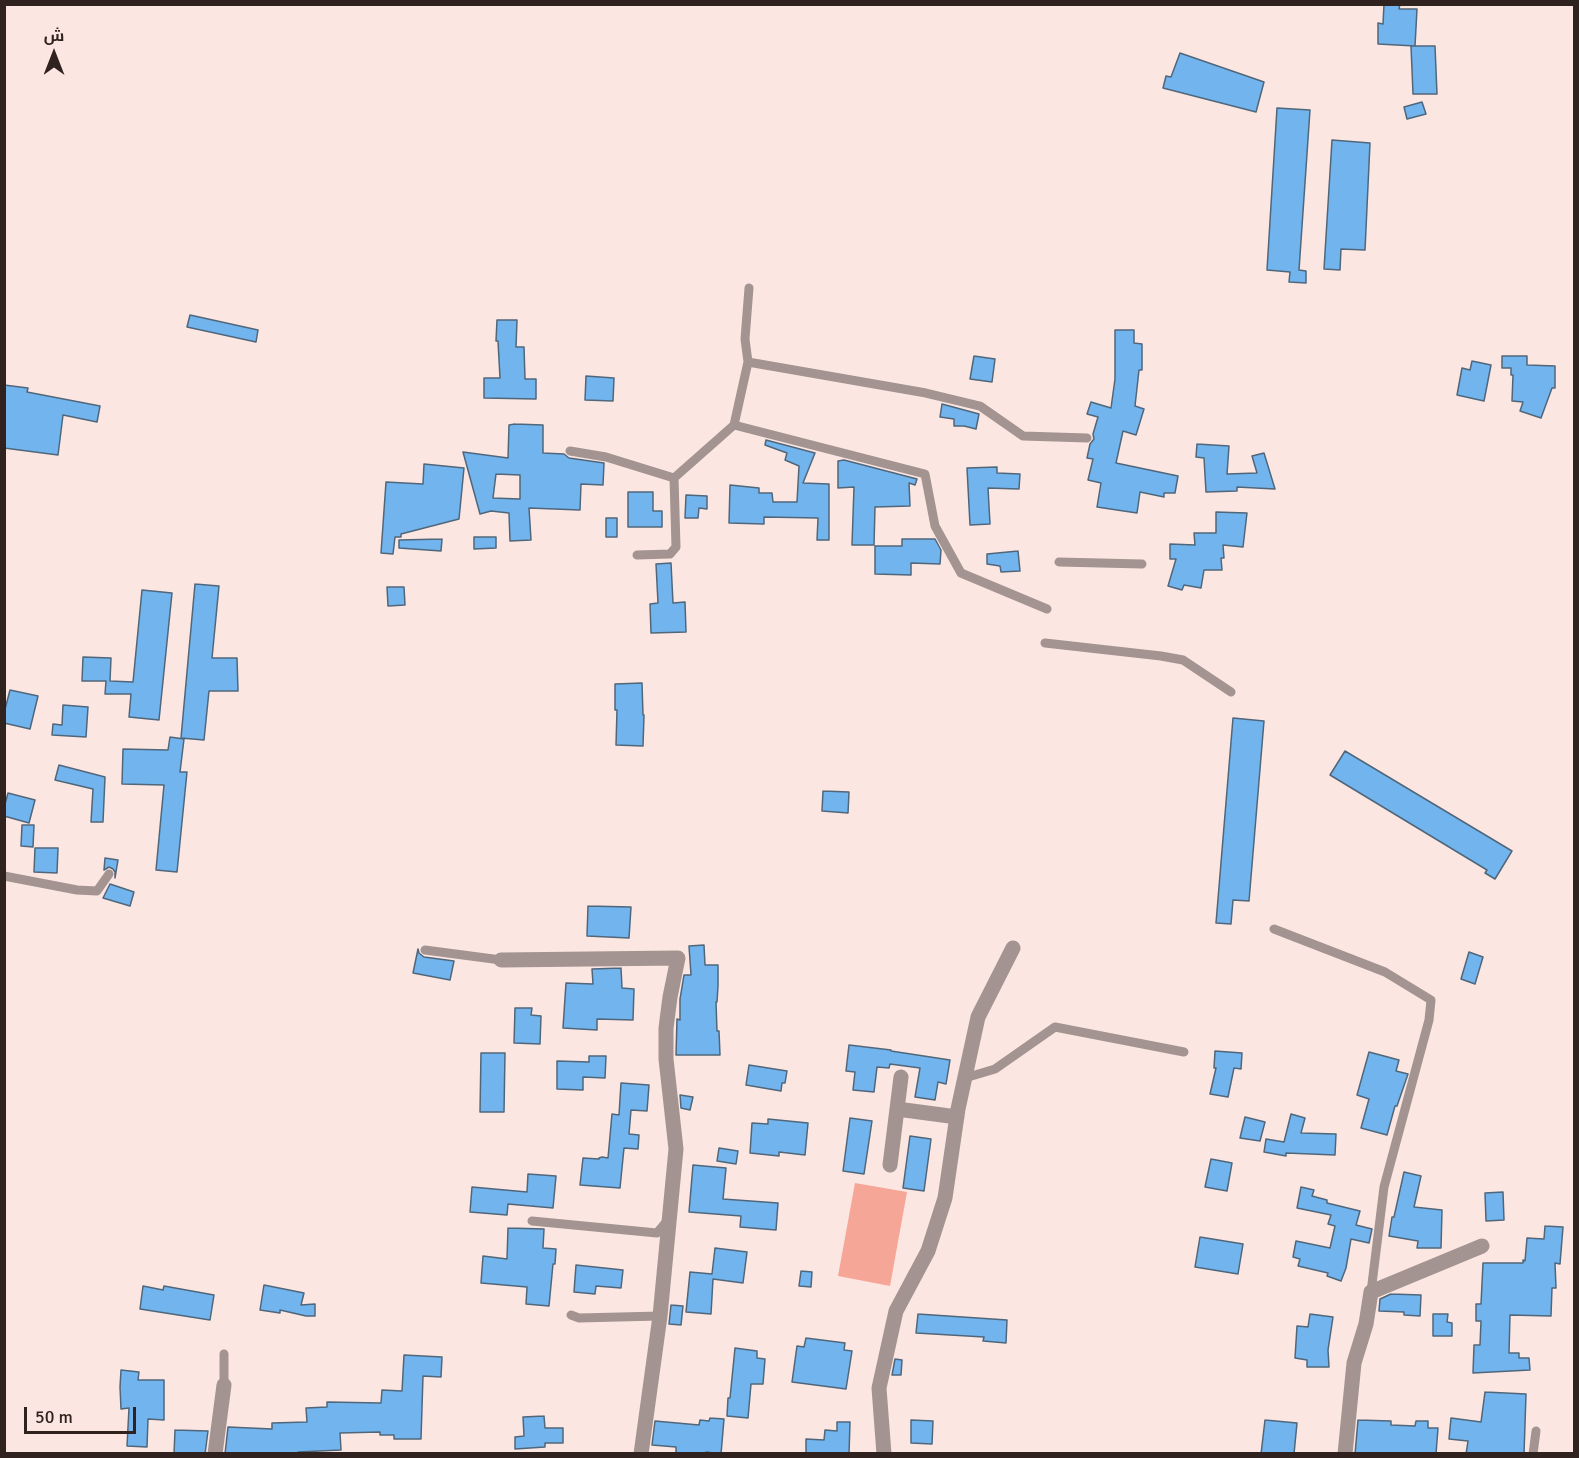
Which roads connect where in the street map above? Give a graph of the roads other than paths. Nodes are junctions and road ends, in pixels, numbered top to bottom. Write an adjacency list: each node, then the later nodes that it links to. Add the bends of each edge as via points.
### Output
1 (749, 288): 2 (lane, via 745,339)
2 (748, 362): 3 (lane); 4 (lane, via 980,406 1023,436)
3 (734, 425): 6 (lane); 10 (lane, via 925,474 935,526 961,573)
4 (1087, 438)
5 (570, 451): 6 (lane, via 606,457)
6 (674, 478): 7 (lane, via 676,547 670,554)
7 (638, 555)
8 (1059, 562): 9 (lane)
9 (1142, 564)
10 (1047, 609)
11 (1045, 643): 12 (lane, via 1182,660)
12 (1231, 692)
13 (109, 874): 14 (lane, via 97,891)
14 (4, 876)
15 (1274, 929): 28 (lane, via 1385,972 1431,1000 1384,1187)
16 (1013, 948): 21 (street, via 978,1017)
17 (425, 950): 18 (lane)
18 (501, 960): 25 (street, via 678,958 666,1028 676,1149)
19 (1184, 1052): 21 (lane, via 1055,1027 995,1069)
20 (901, 1077): 22 (street)
21 (965, 1078): 23 (street)
22 (897, 1109): 23 (street); 24 (street)
23 (957, 1117): 36 (street, via 945,1198 928,1251 896,1311 879,1388)
24 (890, 1165)
25 (669, 1218): 26 (lane, via 657,1233); 30 (street)
26 (532, 1221)
27 (1482, 1246): 28 (street)
28 (1371, 1292): 37 (street, via 1354,1363)
29 (571, 1315): 30 (lane)
30 (660, 1316): 35 (street)
31 (224, 1354): 32 (lane)
32 (224, 1385): 34 (street)
33 (1536, 1431): 38 (lane)
34 (215, 1454)
35 (640, 1454)
36 (884, 1454)
37 (1345, 1454)
38 (1533, 1454)

